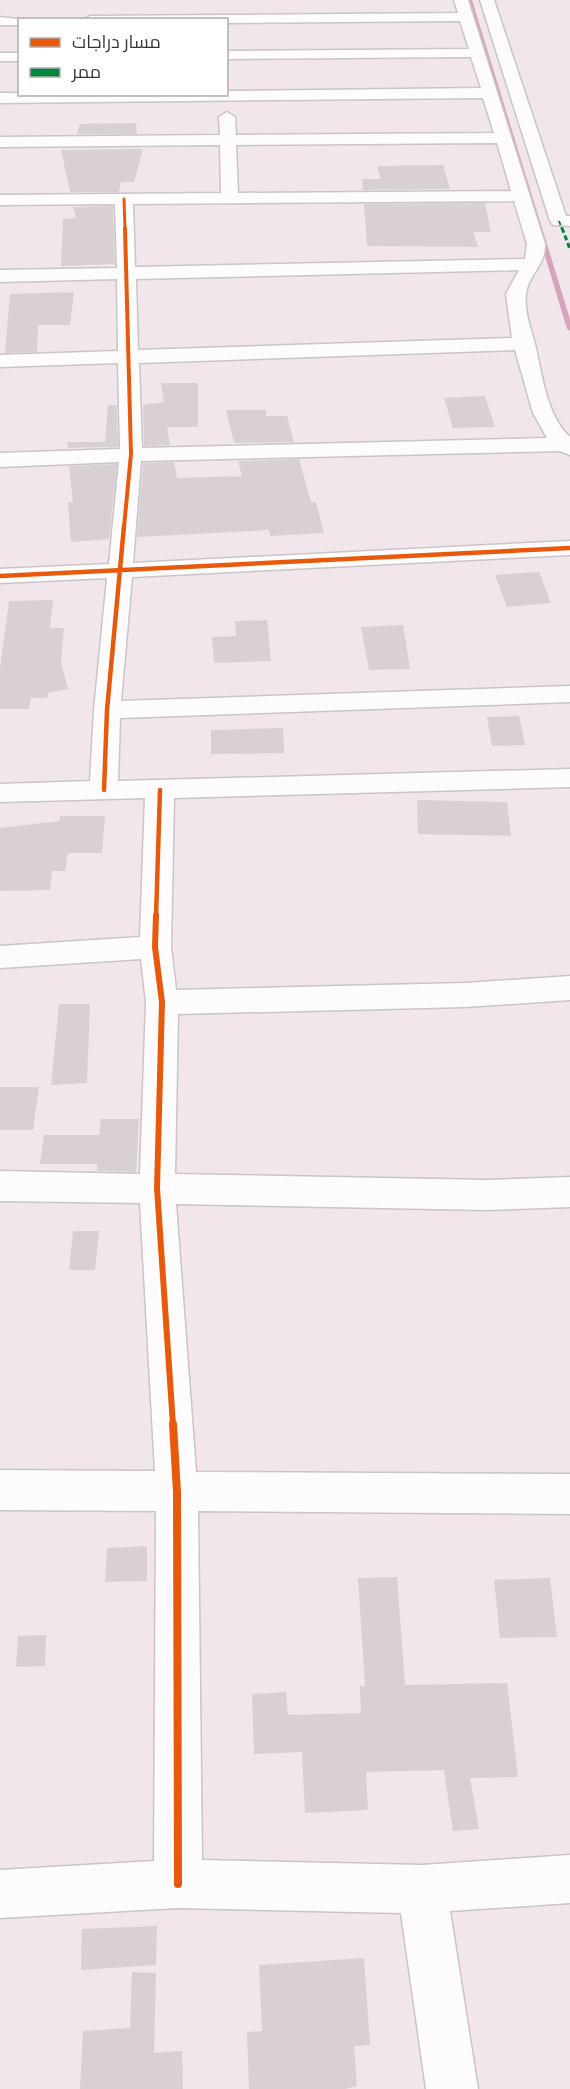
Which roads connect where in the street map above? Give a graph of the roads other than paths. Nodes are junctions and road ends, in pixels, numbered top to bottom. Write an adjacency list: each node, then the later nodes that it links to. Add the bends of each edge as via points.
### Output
1 (225, 0): 4 (street)
2 (487, 0): 24 (street, via 559,221)
3 (464, 9): 5 (street); 8 (street)
4 (226, 18)
5 (228, 19)
6 (0, 21): 7 (street)
7 (18, 21)
8 (477, 53): 9 (street); 12 (street)
9 (228, 55)
10 (0, 57): 11 (street)
11 (18, 57)
12 (490, 93): 13 (street); 17 (street)
13 (228, 95)
14 (151, 96): 16 (street)
15 (226, 96): 18 (street)
16 (0, 98)
17 (505, 138): 18 (street); 20 (street)
18 (227, 140): 19 (street); 21 (street)
19 (0, 142)
20 (522, 196): 21 (street); 25 (street, via 536,244)
21 (230, 197): 22 (street)
22 (124, 199): 23 (street); 26 (street)
23 (0, 200)
24 (570, 221)
25 (532, 264): 26 (street); 28 (street, via 522,276 515,300 517,323)
26 (125, 271): 27 (street); 29 (street)
27 (0, 276)
28 (525, 344): 29 (street); 31 (street, via 548,423)
29 (128, 355): 30 (street); 32 (street)
30 (0, 361)
31 (568, 446): 32 (street)
32 (131, 454): 33 (street); 35 (street)
33 (0, 460)
34 (570, 548): 35 (street)
35 (122, 570): 36 (street); 38 (street)
36 (0, 576)
37 (570, 694): 38 (street)
38 (107, 710): 41 (street)
39 (570, 778): 40 (street)
40 (160, 789): 41 (street); 43 (street)
41 (104, 790): 42 (street)
42 (0, 793)
43 (155, 947): 44 (street); 46 (street)
44 (0, 957)
45 (570, 988): 46 (street, via 465,995)
46 (162, 1002): 48 (street)
47 (0, 1186): 48 (street)
48 (158, 1188): 49 (street, via 487,1196); 51 (street)
49 (570, 1192)
50 (0, 1490): 51 (street)
51 (177, 1491): 52 (street); 54 (street)
52 (570, 1494)
53 (570, 1879): 55 (street)
54 (178, 1884): 55 (street); 56 (street)
55 (422, 1889): 57 (street)
56 (0, 1894)
57 (452, 2089)

